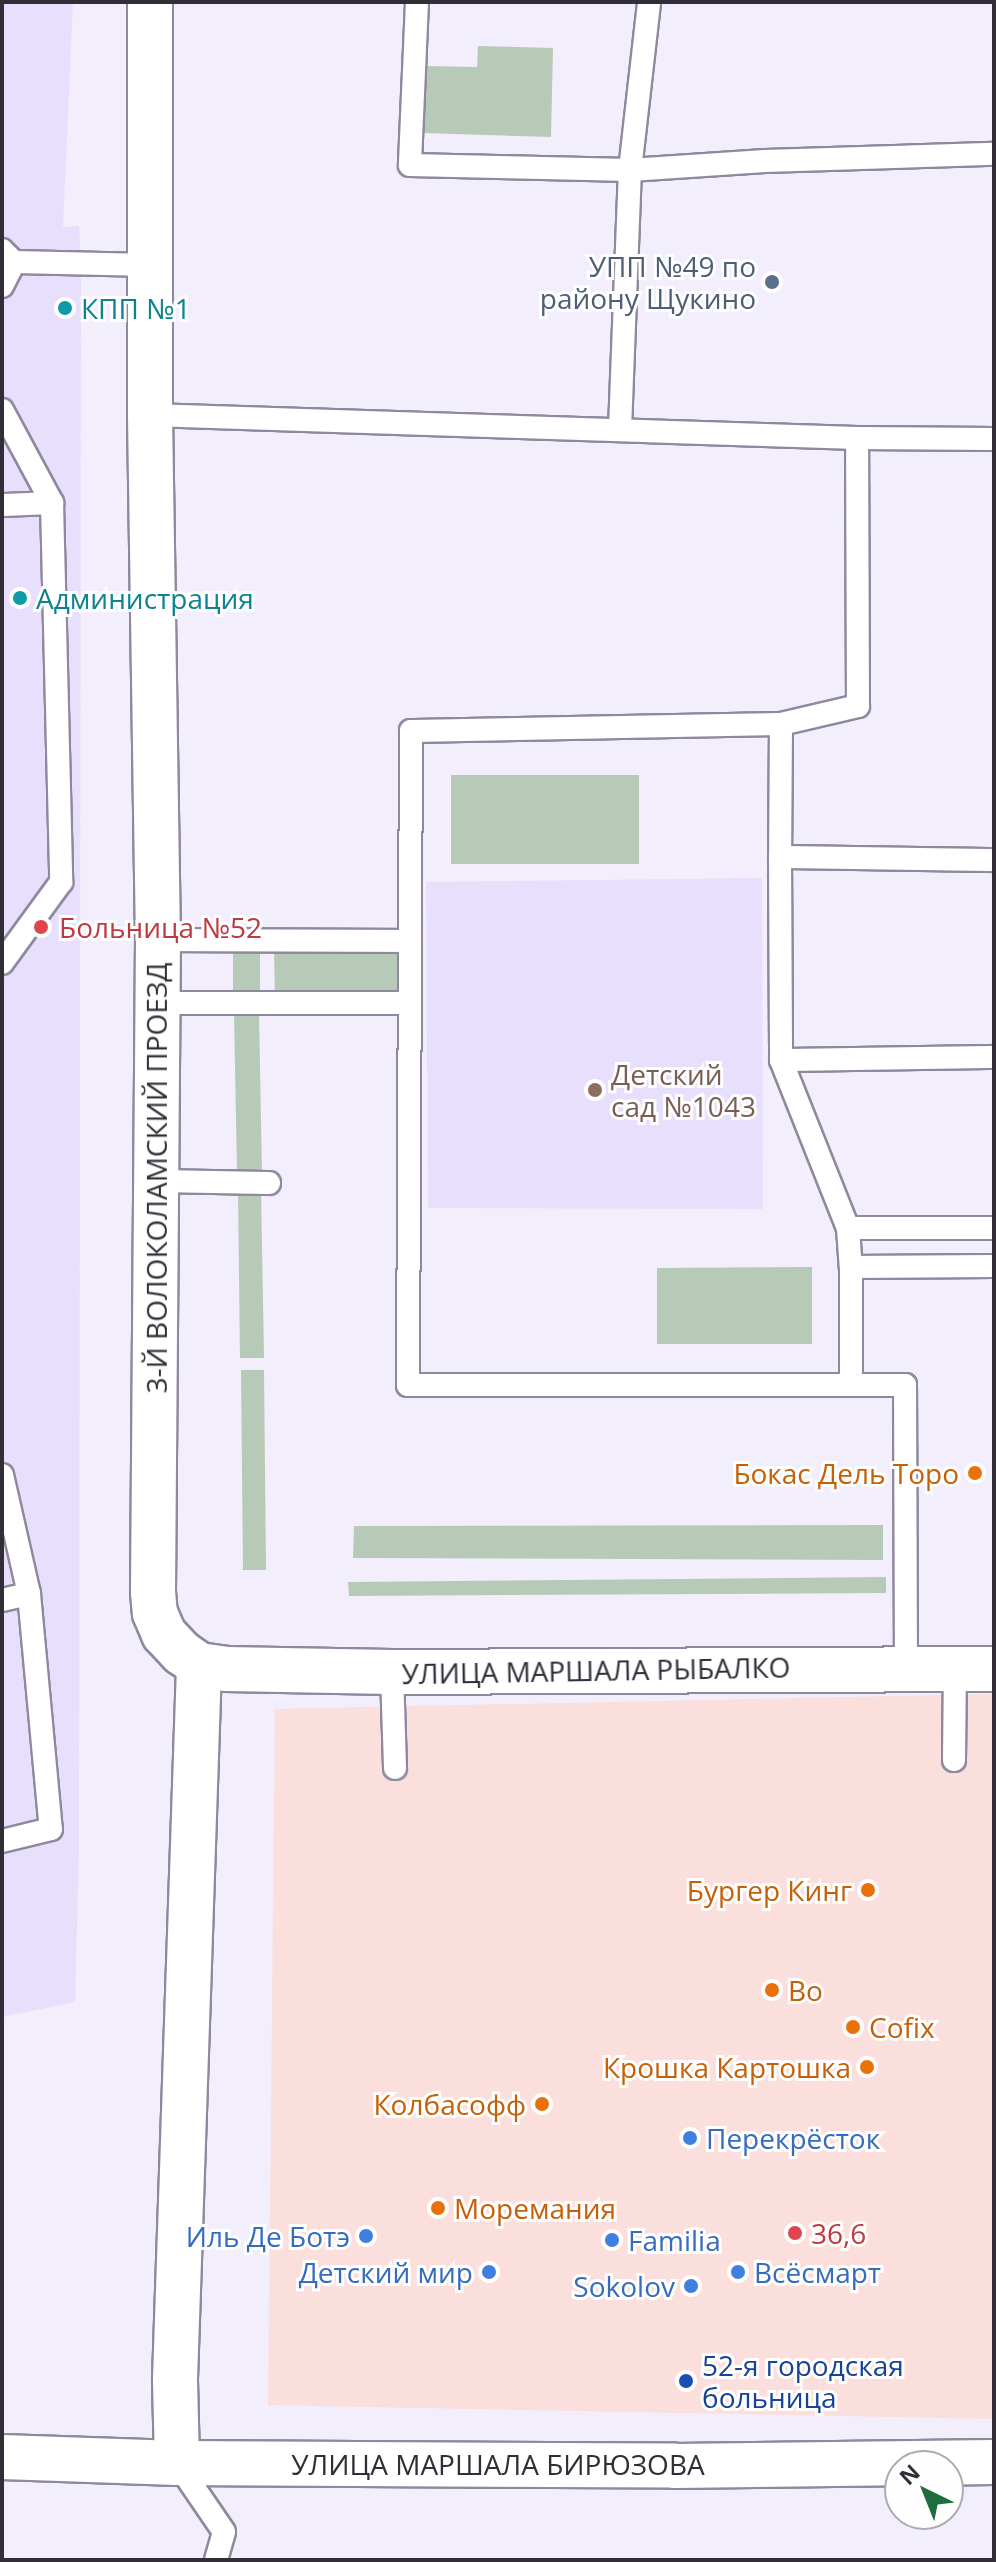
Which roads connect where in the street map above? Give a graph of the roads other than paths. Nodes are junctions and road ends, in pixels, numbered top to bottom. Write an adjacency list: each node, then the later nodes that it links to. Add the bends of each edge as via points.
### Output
1 (150, 2): 7 (street, 3-Й ВОЛОКОЛАМСКИЙ ПРОЕЗД)
2 (417, 2): 5 (lane, via 410,165)
3 (649, 2): 5 (lane)
4 (994, 154): 5 (lane)
5 (630, 170): 11 (lane)
6 (8, 256): 7 (lane); 8 (lane)
7 (150, 265): 10 (street, 3-Й ВОЛОКОЛАМСКИЙ ПРОЕЗД)
8 (2, 286)
9 (2, 410): 14 (lane)
10 (150, 415): 11 (lane); 19 (street, 3-Й ВОЛОКОЛАМСКИЙ ПРОЕЗД)
11 (620, 429): 12 (lane)
12 (857, 438): 13 (lane); 16 (lane, via 858,706)
13 (994, 439)
14 (52, 503): 15 (lane); 21 (lane, via 61,882)
15 (2, 505)
16 (781, 724): 17 (lane); 20 (lane, via 411,731)
17 (780, 857): 18 (lane); 25 (lane)
18 (994, 860)
19 (158, 940): 20 (lane); 22 (street, 3-Й ВОЛОКОЛАМСКИЙ ПРОЕЗД)
20 (409, 941): 23 (lane)
21 (2, 963)
22 (157, 1003): 23 (lane); 26 (street, 3-Й ВОЛОКОЛАМСКИЙ ПРОЕЗД)
23 (408, 1003): 32 (lane, via 408,1385)
24 (994, 1057): 25 (lane)
25 (781, 1060): 28 (lane)
26 (156, 1181): 27 (lane); 36 (street, 3-Й ВОЛОКОЛАМСКИЙ ПРОЕЗД, via 155,1613 164,1634)
27 (269, 1183)
28 (848, 1228): 29 (lane); 31 (lane)
29 (994, 1228)
30 (994, 1266): 31 (lane)
31 (851, 1267): 32 (lane)
32 (851, 1385): 37 (lane, via 905,1385)
33 (2, 1475): 34 (lane)
34 (29, 1594): 35 (lane); 42 (lane, via 51,1829)
35 (2, 1600)
36 (199, 1665): 39 (street, УЛИЦА МАРШАЛА РЫБАЛКО); 45 (street, via 175,2379)
37 (906, 1667): 38 (street, УЛИЦА МАРШАЛА РЫБАЛКО); 39 (street, УЛИЦА МАРШАЛА РЫБАЛКО)
38 (974, 1668): 40 (lane)
39 (392, 1672): 41 (lane)
40 (954, 1760)
41 (395, 1768)
42 (2, 1841)
43 (2, 2457): 45 (street, УЛИЦА МАРШАЛА БИРЮЗОВА)
44 (994, 2462): 45 (street, УЛИЦА МАРШАЛА БИРЮЗОВА)
45 (177, 2463): 46 (lane, via 224,2532)
46 (216, 2560)

